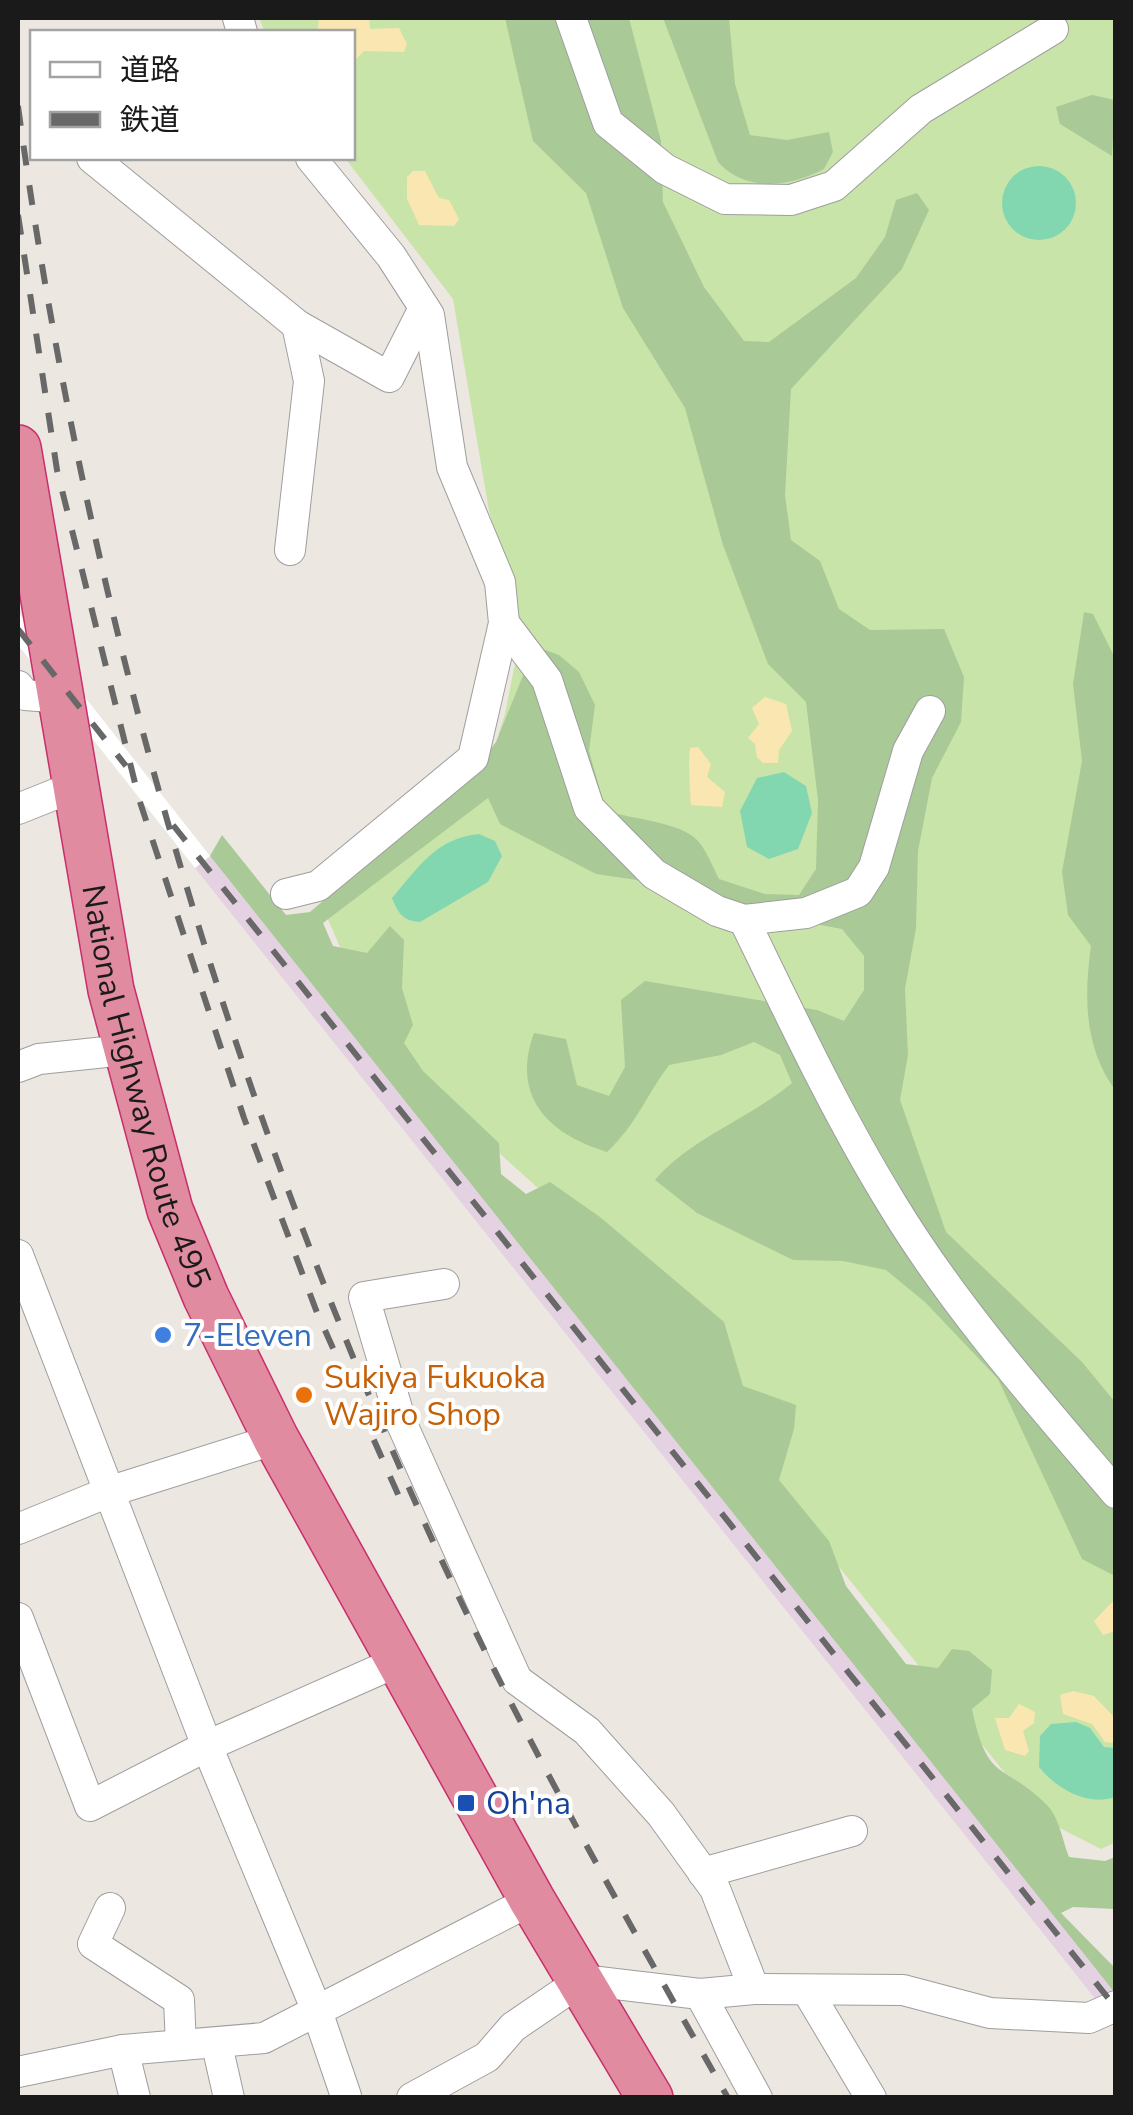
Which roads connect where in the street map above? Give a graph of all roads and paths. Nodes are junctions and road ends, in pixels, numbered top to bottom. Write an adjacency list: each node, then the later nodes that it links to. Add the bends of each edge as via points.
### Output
1 (572, 18): 2 (street, via 608,123 665,169 724,199 791,200 834,186 922,109)
2 (1053, 29)
3 (94, 160): 6 (street)
4 (313, 160): 5 (street)
5 (424, 308): 6 (street, via 390,376); 9 (street, via 452,468 500,582)
6 (297, 325): 8 (street, via 309,381)
7 (18, 448): 11 (highway, National Highway Route 495)
8 (290, 550)
9 (504, 623): 15 (street, via 474,758 318,886); 16 (street, via 547,680 589,808 654,874)
10 (18, 686): 11 (street, via 25,696)
11 (64, 698): 13 (highway, National Highway Route 495)
12 (930, 711): 16 (street, via 908,751 874,867 858,892 806,913)
13 (78, 785): 14 (street); 17 (highway, National Highway Route 495)
14 (18, 809)
15 (286, 894)
16 (744, 920): 23 (street, via 893,1206 970,1316)
17 (125, 1050): 18 (street); 21 (highway, National Highway Route 495, via 170,1210)
18 (18, 1067)
19 (18, 1255): 22 (street)
20 (444, 1284): 29 (street, via 364,1298 402,1422 472,1584 517,1680 587,1731 662,1814)
21 (276, 1439): 22 (street); 26 (highway, National Highway Route 495)
22 (112, 1491): 24 (street); 27 (street)
23 (1116, 1493)
24 (18, 1530)
25 (18, 1618): 27 (street, via 90,1806)
26 (399, 1661): 27 (street); 30 (highway, National Highway Route 495)
27 (207, 1746): 37 (street)
28 (852, 1831): 29 (street)
29 (704, 1873): 33 (street)
30 (532, 1900): 32 (highway, National Highway Route 495); 37 (street)
31 (110, 1908): 39 (street, via 93,1944 180,2000)
32 (582, 1980): 35 (street); 45 (street, via 513,2027 487,2057); 46 (highway, National Highway Route 495)
33 (754, 1989): 34 (street); 35 (street)
34 (808, 1992): 36 (street, via 903,1990 990,2013 1089,2018); 48 (street)
35 (700, 1994): 47 (street)
36 (1116, 2006)
37 (317, 2011): 38 (street, via 264,2038); 42 (street)
38 (217, 2045): 39 (street); 44 (street)
39 (182, 2046): 40 (street)
40 (122, 2050): 41 (street); 43 (street)
41 (18, 2072)
42 (346, 2096)
43 (135, 2098)
44 (229, 2098)
45 (412, 2098)
46 (650, 2098)
47 (757, 2098)
48 (871, 2098)

